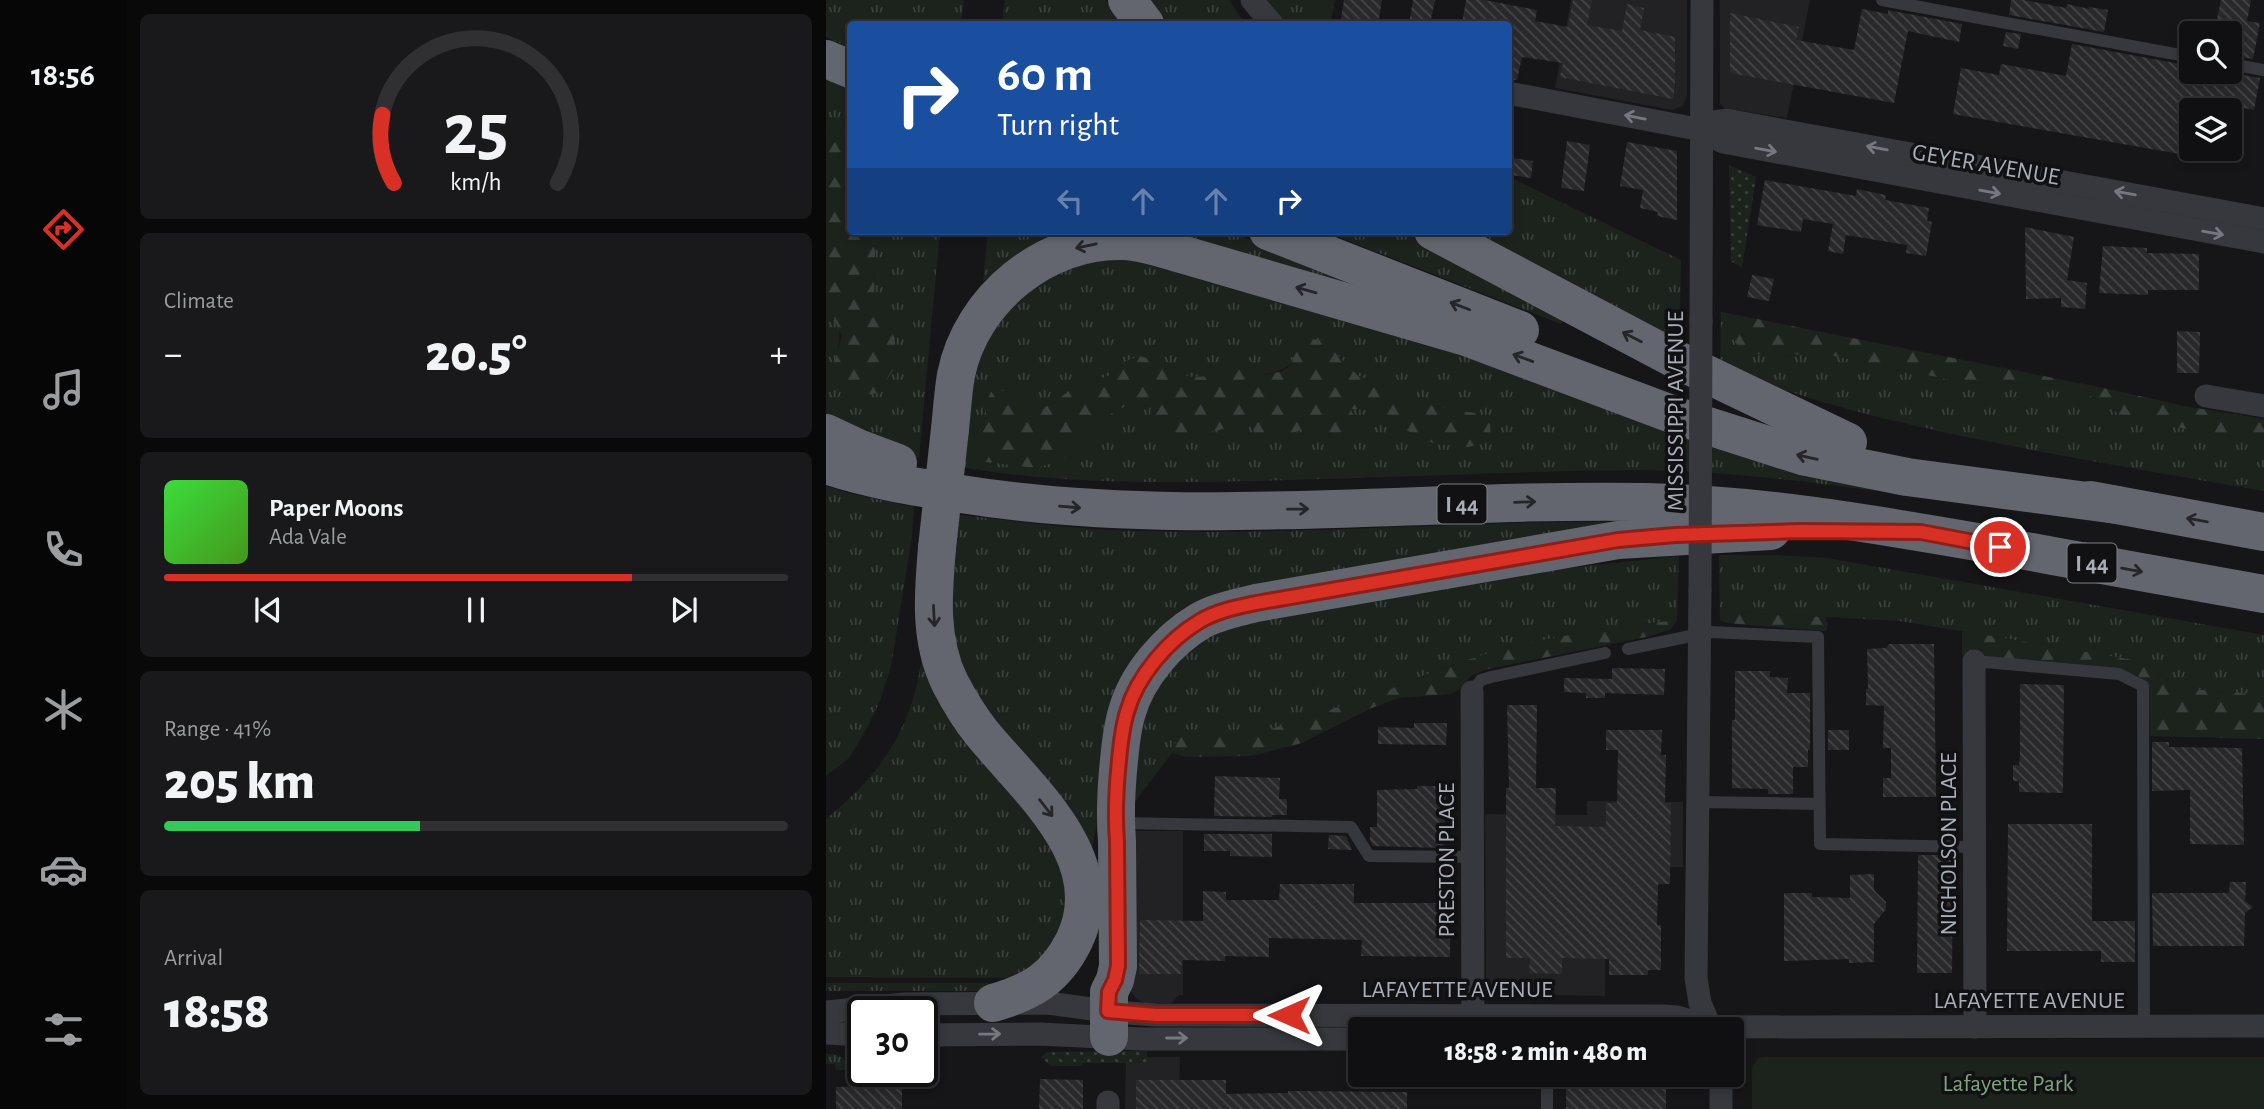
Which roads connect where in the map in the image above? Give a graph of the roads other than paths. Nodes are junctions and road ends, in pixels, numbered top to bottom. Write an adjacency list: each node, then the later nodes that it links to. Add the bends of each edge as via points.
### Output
1 (1127, 0): 5 (highway)
2 (1252, 0): 6 (street)
3 (1702, 0): 13 (street, MISSISSIPPI AVENUE)
4 (1882, 0): 7 (lane)
5 (1143, 21)
6 (1270, 21)
7 (2179, 55)
8 (826, 59): 10 (highway)
9 (2242, 66): 11 (lane)
10 (847, 68)
11 (2264, 70)
12 (1512, 94): 13 (street, GEYER AVENUE, one-way to 12)
13 (1702, 130): 14 (street, GEYER AVENUE, one-way to 13, via 1726,120); 17 (street, GEYER AVENUE, one-way to 17, via 1723,142); 28 (street, MISSISSIPPI AVENUE, bridge)
14 (2264, 219)
15 (1278, 235): 21 (highway, one-way to 15, via 1640,377)
16 (1441, 235): 21 (highway, one-way to 16, via 1671,357)
17 (2264, 242)
18 (2206, 396): 19 (street)
19 (2264, 406)
20 (826, 433): 23 (highway)
21 (1848, 442): 24 (highway)
22 (826, 465): 23 (highway, I 44, via 909,486)
23 (1002, 500): 25 (highway, I 44, one-way to 25, via 1192,511 1649,502 1752,508)
24 (2117, 505): 26 (highway, one-way to 24); 38 (highway, one-way to 38, bridge, via 1907,477 1802,456 1677,416 1466,337 1170,251 1123,241 1047,258 1022,272 981,314 956,373 933,596 939,652 949,681 980,731 1048,808 1077,859 1082,883 1080,924 1062,962 1032,989)
25 (1921, 532): 27 (highway, I 44, one-way to 27); 35 (highway, via 1732,532 1618,540 1226,611 1200,621 1176,639 1139,684 1121,740)
26 (2264, 532)
27 (2264, 594)
28 (1699, 633): 29 (lane); 33 (street, MISSISSIPPI AVENUE); 34 (lane, via 1818,637)
29 (1628, 649)
30 (1605, 653): 32 (lane, via 1491,677 1481,680)
31 (1974, 661): 36 (street, NICHOLSON PLACE); 48 (lane, via 2119,674 2143,686)
32 (1472, 692): 37 (street, PRESTON PLACE)
33 (1698, 802): 34 (lane); 44 (street, MISSISSIPPI AVENUE, via 1697,988)
34 (1819, 804): 36 (lane, via 1819,844)
35 (1109, 837): 37 (lane, via 1351,827 1369,856); 39 (highway, via 1117,841 1118,966)
36 (1974, 847): 47 (street, NICHOLSON PLACE)
37 (1473, 857): 41 (street, PRESTON PLACE)
38 (993, 1003): 39 (street, LAFAYETTE AVENUE); 40 (street, LAFAYETTE AVENUE, via 876,1006)
39 (1107, 1003): 45 (street, LAFAYETTE AVENUE, via 1156,1015); 52 (street, LAFAYETTE AVENUE, one-way to 39, via 1040,1034); 53 (street, LAFAYETTE AVENUE, one-way to 53)
40 (826, 1013)
41 (1473, 1017)
42 (1645, 1017): 43 (street, LAFAYETTE AVENUE)
43 (1677, 1017)
44 (1704, 1017)
45 (1348, 1019)
46 (2264, 1026): 48 (street, LAFAYETTE AVENUE)
47 (1975, 1027): 48 (street, LAFAYETTE AVENUE); 49 (street, LAFAYETTE AVENUE)
48 (2144, 1027)
49 (1744, 1028)
50 (826, 1033): 51 (street)
51 (847, 1034)
52 (938, 1035)
53 (1348, 1037)
54 (1547, 1087): 56 (lane)
55 (1721, 1087): 57 (street)
56 (1547, 1109)
57 (1721, 1109)

